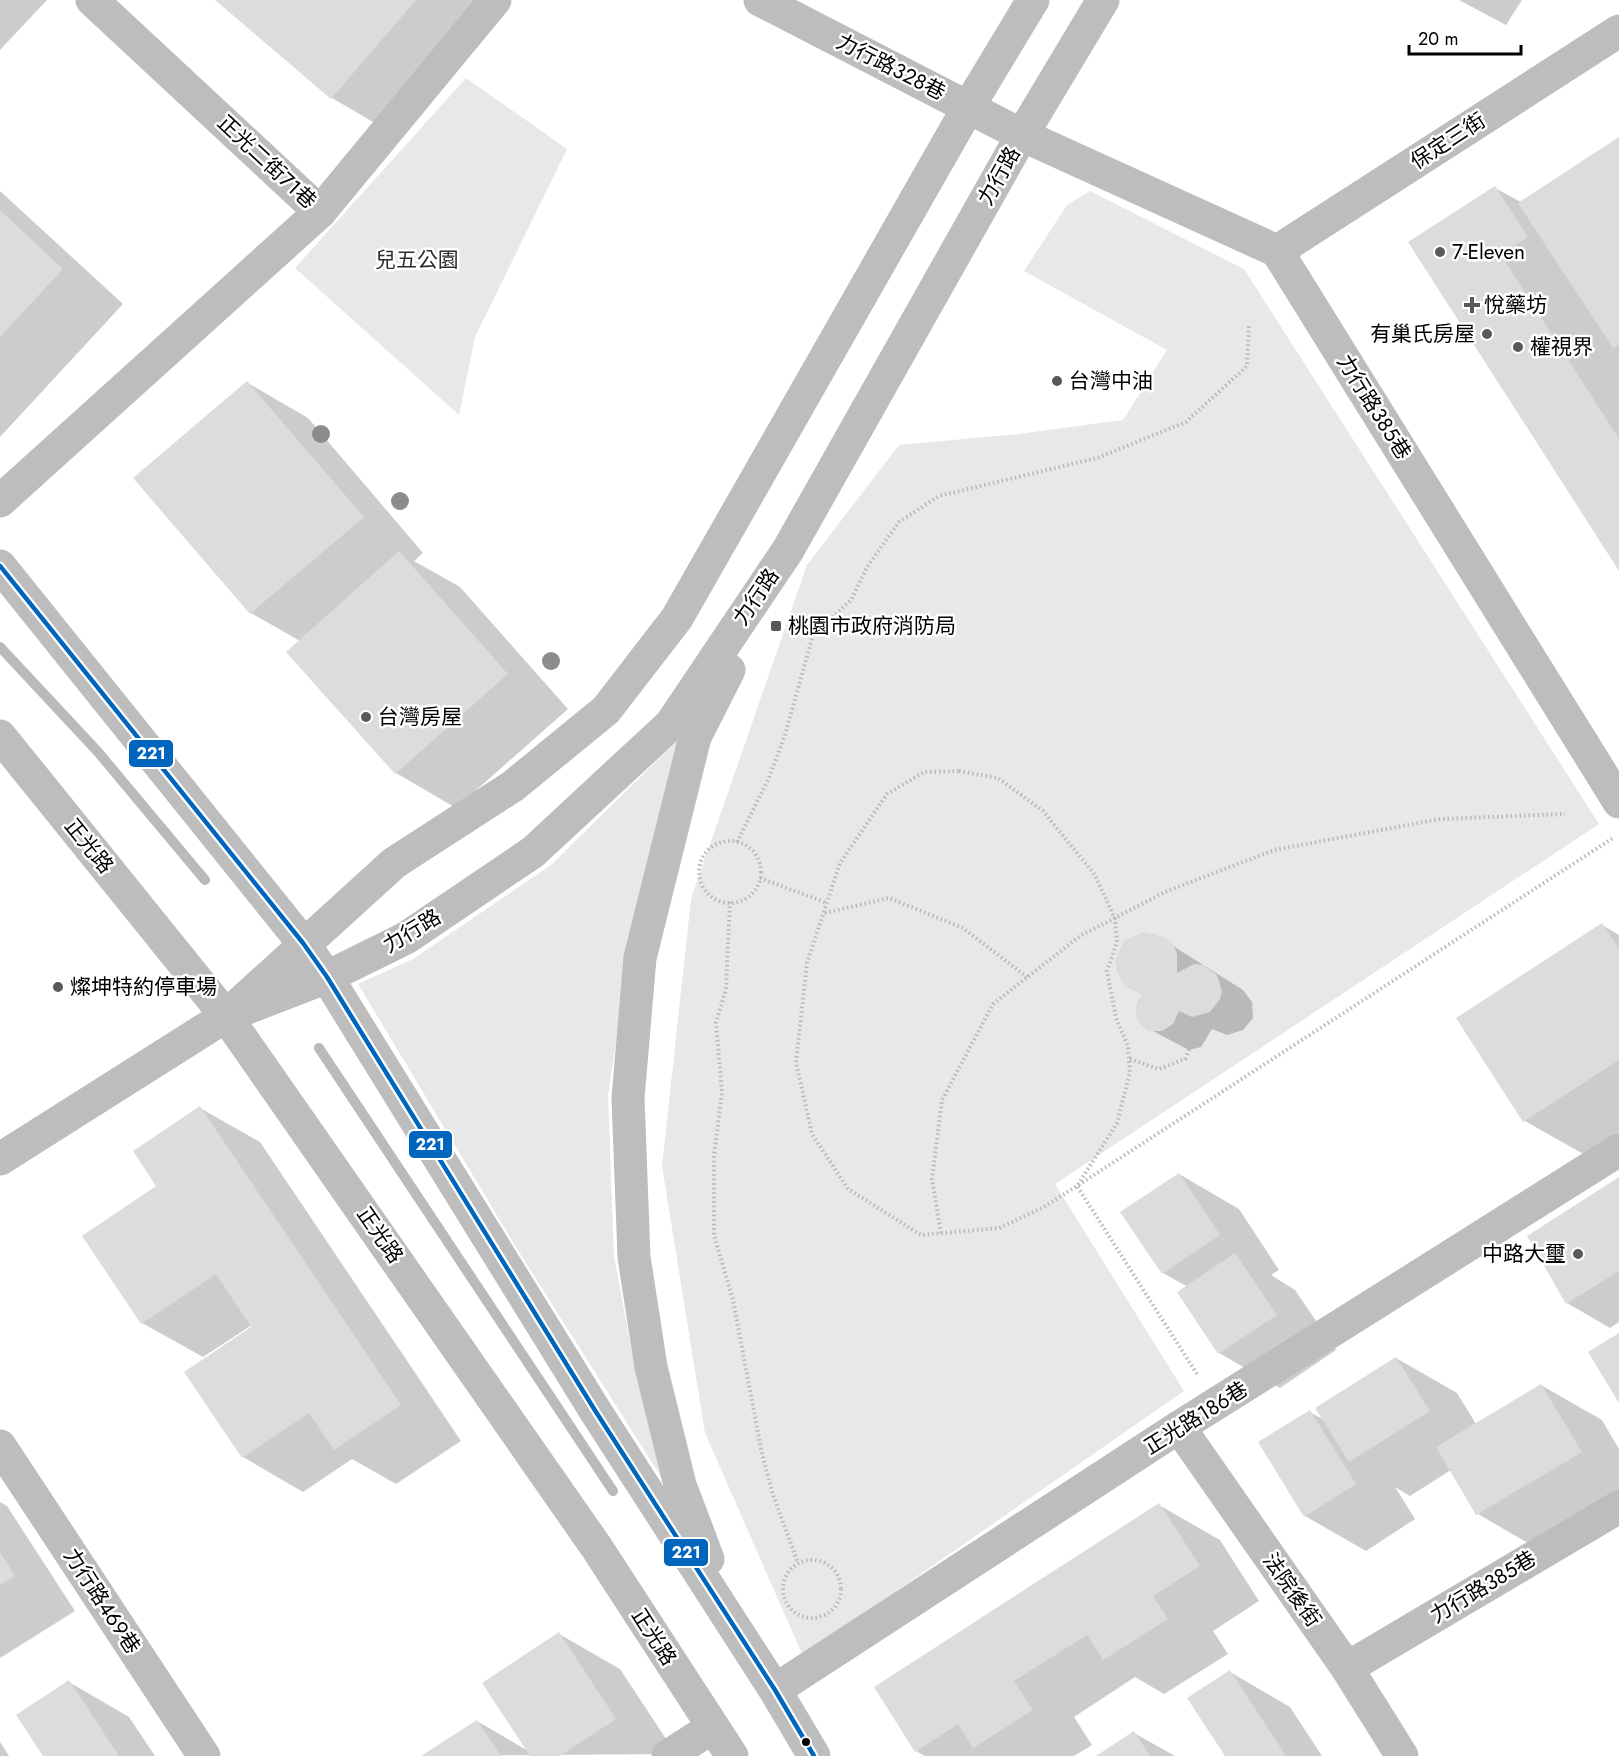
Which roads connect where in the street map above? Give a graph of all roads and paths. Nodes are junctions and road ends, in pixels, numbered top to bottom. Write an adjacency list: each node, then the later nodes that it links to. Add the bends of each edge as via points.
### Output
1 (92, 0): 9 (street, 正光二街71巷)
2 (495, 0): 9 (street, 正光二街71巷)
3 (760, 0): 7 (street, 力行路328巷)
4 (1033, 0): 7 (street, 力行路)
5 (1104, 0): 8 (street, 力行路)
6 (1619, 31): 10 (street, 保定三街)
7 (969, 106): 8 (street, 力行路328巷); 25 (street, 力行路, via 676,618 606,711 513,786 394,863)
8 (1022, 135): 10 (street); 13 (street, 力行路)
9 (320, 212): 12 (street)
10 (1277, 251): 16 (street, 力行路385巷)
11 (1248, 326): 19 (path, via 1246,366 1186,422 1097,458 939,496 899,522 867,567 851,600 813,635 785,735 769,778)
12 (0, 501)
13 (788, 550): 26 (street, 力行路, via 671,724 533,852 406,938); 40 (street, via 695,737 640,958 627,1098 634,1257 651,1367 680,1485)
14 (0, 566): 25 (street)
15 (0, 736): 28 (street, 正光路)
16 (1614, 783)
17 (1565, 814): 24 (path, via 1440,819 1274,850 1165,892)
18 (1619, 834): 33 (path)
19 (737, 842): 20 (path, via 758,858); 21 (path, via 714,845 698,870 699,880 711,896)
20 (760, 878): 21 (path, via 749,896); 22 (path)
21 (730, 902): 39 (path, via 726,989 716,1023 723,1092 714,1156 714,1235 733,1300 762,1454)
22 (827, 903): 23 (path); 24 (path, via 840,863 887,794 924,772 959,771 998,778 1043,811 1095,875)
23 (824, 913): 27 (path, via 890,898 963,928); 34 (path, via 807,963 796,1062 812,1134 848,1189 921,1235)
24 (1115, 919): 27 (path, via 1080,936); 30 (path, via 1117,942 1107,971 1116,1018)
25 (303, 943): 26 (street); 28 (street, 力行路)
26 (327, 977): 28 (street, 力行路); 40 (street, via 596,1412)
27 (1028, 977): 34 (path, via 993,1004 942,1100 932,1179)
28 (226, 1016): 32 (street, 力行路); 43 (street, 正光路, via 590,1538)
29 (1192, 1017): 30 (path, via 1195,1035 1185,1059 1159,1069)
30 (1130, 1059): 33 (path, via 1117,1123)
31 (1619, 1150): 35 (street, 正光路186巷)
32 (0, 1159)
33 (1077, 1186): 34 (path, via 999,1228); 35 (path)
34 (941, 1233)
35 (1216, 1405): 36 (street, 正光路186巷)
36 (1179, 1427): 41 (street, 法院後街); 42 (street, 正光路186巷)
37 (0, 1446): 44 (street, 力行路469巷)
38 (1619, 1507): 41 (street, 力行路385巷)
39 (798, 1563): 39 (path, via 790,1568 782,1587 788,1605 803,1617 822,1616 831,1611 841,1595 840,1576 826,1562 807,1559)
40 (729, 1617): 42 (street)
41 (1347, 1668): 48 (street, 法院後街)
42 (775, 1690): 47 (street)
43 (713, 1726): 45 (street); 46 (street, 正光路)
44 (204, 1756)
45 (668, 1756)
46 (732, 1756)
47 (813, 1756)
48 (1402, 1756)

